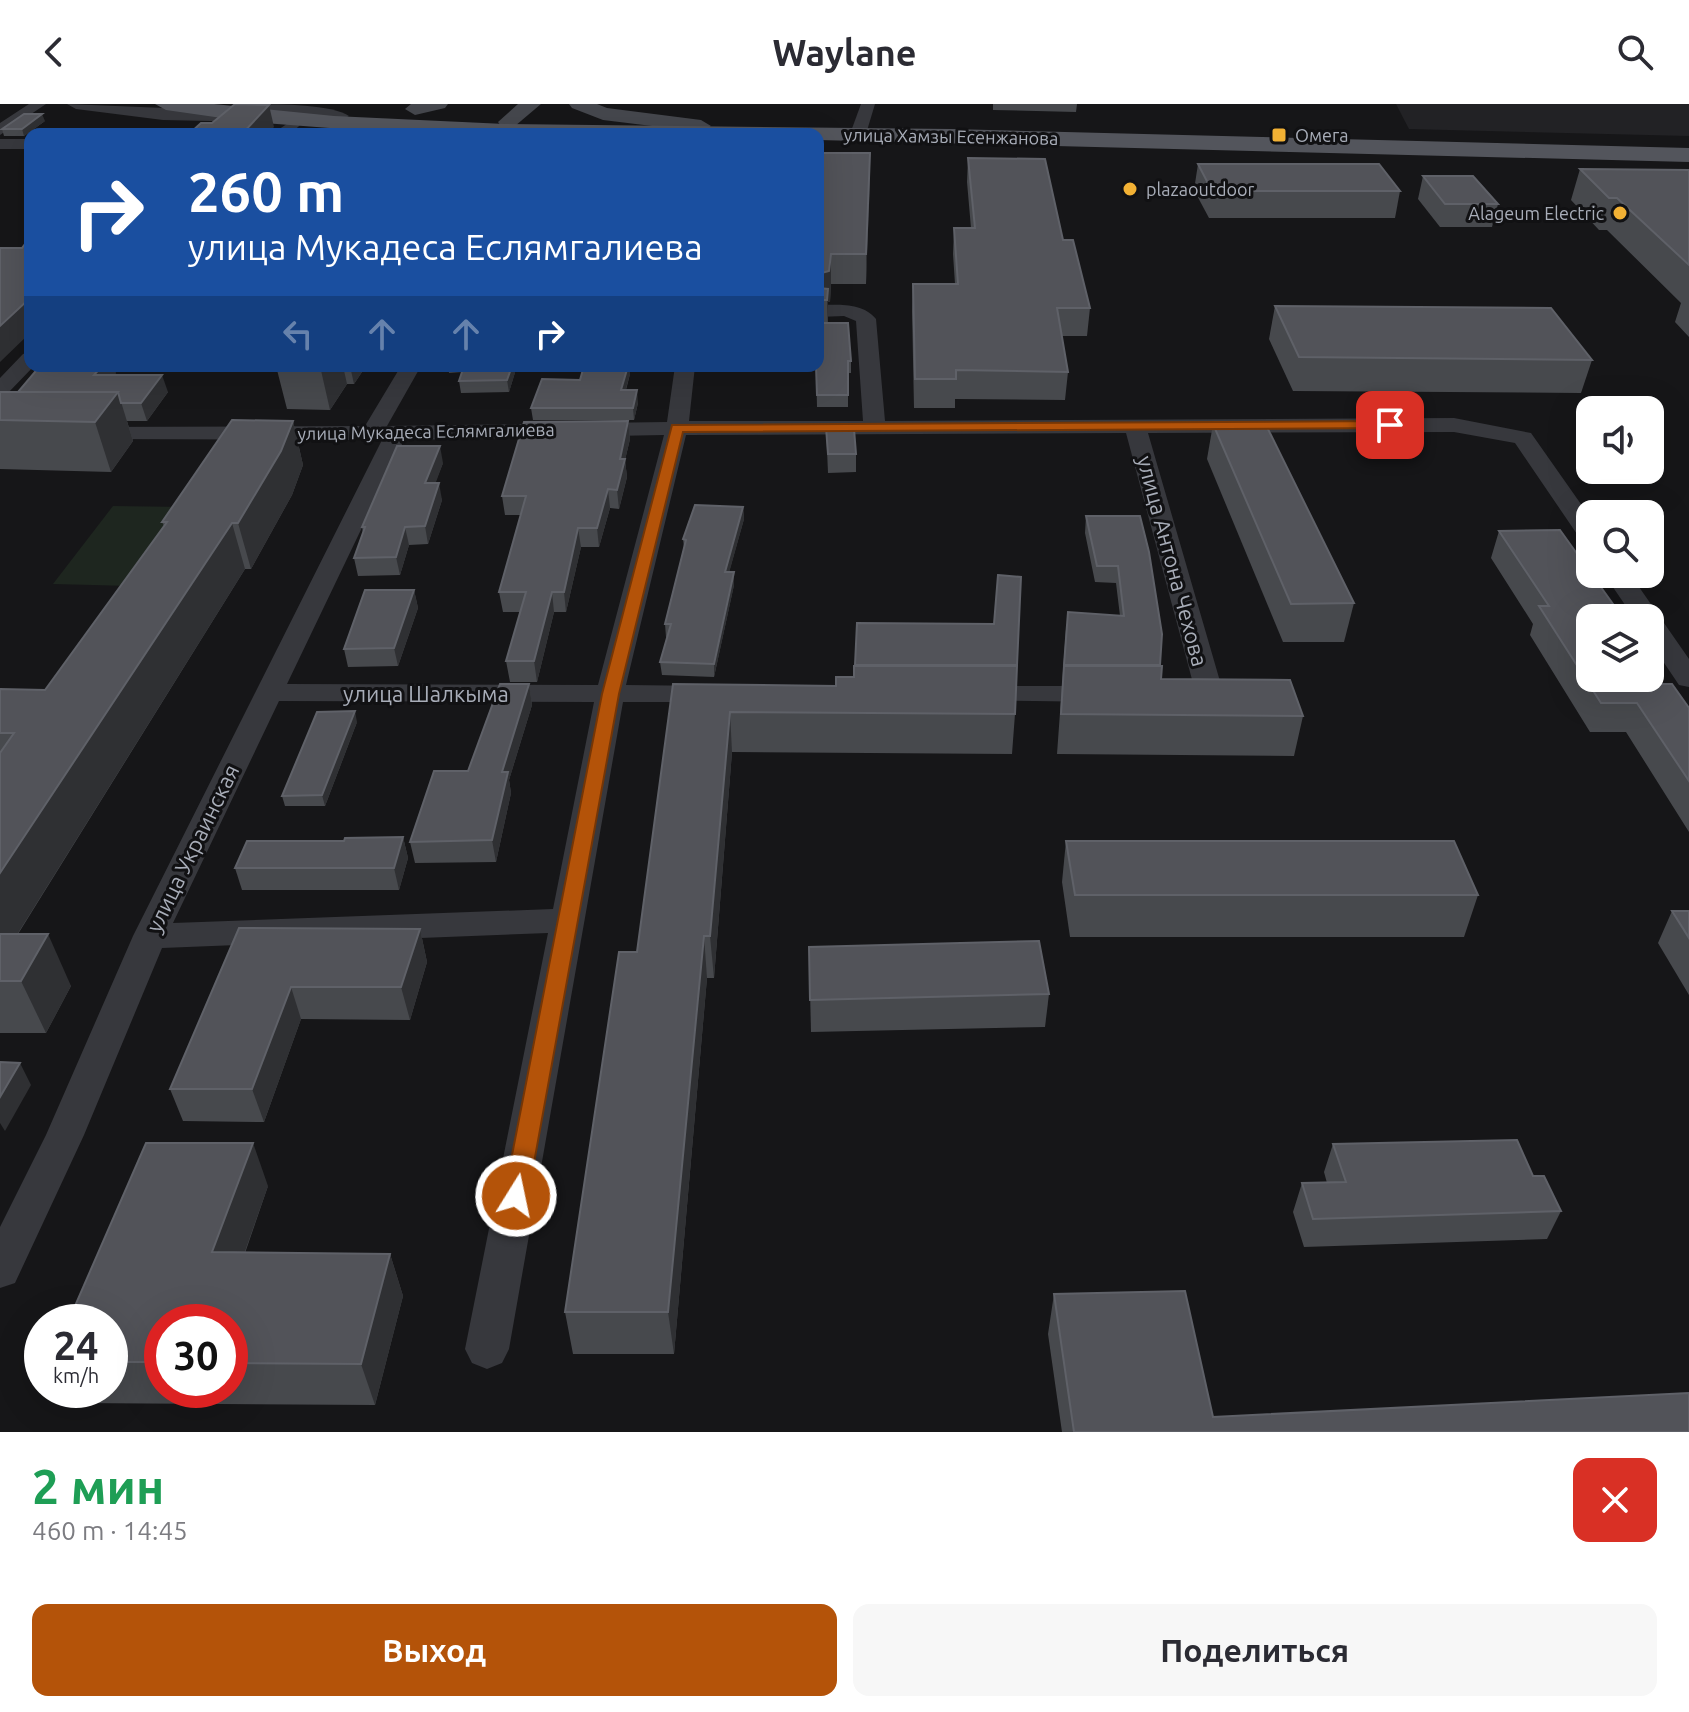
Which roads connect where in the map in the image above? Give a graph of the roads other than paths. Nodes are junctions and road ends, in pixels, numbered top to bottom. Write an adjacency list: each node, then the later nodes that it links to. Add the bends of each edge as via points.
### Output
1 (39, 104): 18 (street)
2 (76, 104): 11 (street, via 183,117)
3 (166, 104): 11 (main road, улица Хамзы Есенжанова)
4 (219, 104): 10 (main road, улица Хамзы Есенжанова)
5 (438, 104): 9 (main road)
6 (531, 104): 14 (main road)
7 (579, 104): 17 (main road)
8 (868, 104): 20 (street)
9 (415, 109): 12 (main road); 13 (main road, via 452,112)
10 (340, 116): 11 (street); 12 (main road, улица Хамзы Есенжанова)
11 (271, 118): 13 (main road, улица Хамзы Есенжанова)
12 (373, 118): 13 (main road, улица Хамзы Есенжанова)
13 (469, 124): 14 (main road, улица Хамзы Есенжанова)
14 (505, 125): 15 (main road, улица Хамзы Есенжанова); 16 (main road, улица Хамзы Есенжанова)
15 (517, 128)
16 (614, 128)
17 (676, 128)
18 (0, 130)
19 (824, 131): 20 (main road, улица Хамзы Есенжанова)
20 (859, 131): 23 (main road, улица Хамзы Есенжанова)
21 (0, 144): 22 (street)
22 (24, 144)
23 (1689, 153)
24 (824, 311): 31 (street, via 861,313 866,319)
25 (24, 364): 28 (street)
26 (408, 372): 33 (street, улица Украинская)
27 (684, 372): 30 (street)
28 (0, 390)
29 (1135, 426): 31 (street, улица Мукадеса Еслямгалиева); 34 (street, улица Мукадеса Еслямгалиева, via 1454,425 1523,438); 42 (street, улица Антона Чехова, via 1210,695)
30 (677, 428): 31 (street, улица Мукадеса Еслямгалиева); 33 (street, улица Мукадеса Еслямгалиева); 38 (street)
31 (875, 428)
32 (61, 431): 33 (street, улица Мукадеса Еслямгалиева)
33 (384, 433): 37 (street, улица Украинская)
34 (1576, 515)
35 (1664, 643): 36 (street)
36 (1689, 679)
37 (267, 692): 38 (street, улица Шалкыма); 44 (street, улица Украинская)
38 (610, 694): 39 (street, улица Шалкыма); 43 (street)
39 (734, 694)
40 (952, 694): 41 (street)
41 (1137, 694)
42 (1166, 695)
43 (567, 920): 44 (street); 46 (street)
44 (150, 936): 45 (street, улица Украинская)
45 (0, 1270)
46 (487, 1349)

